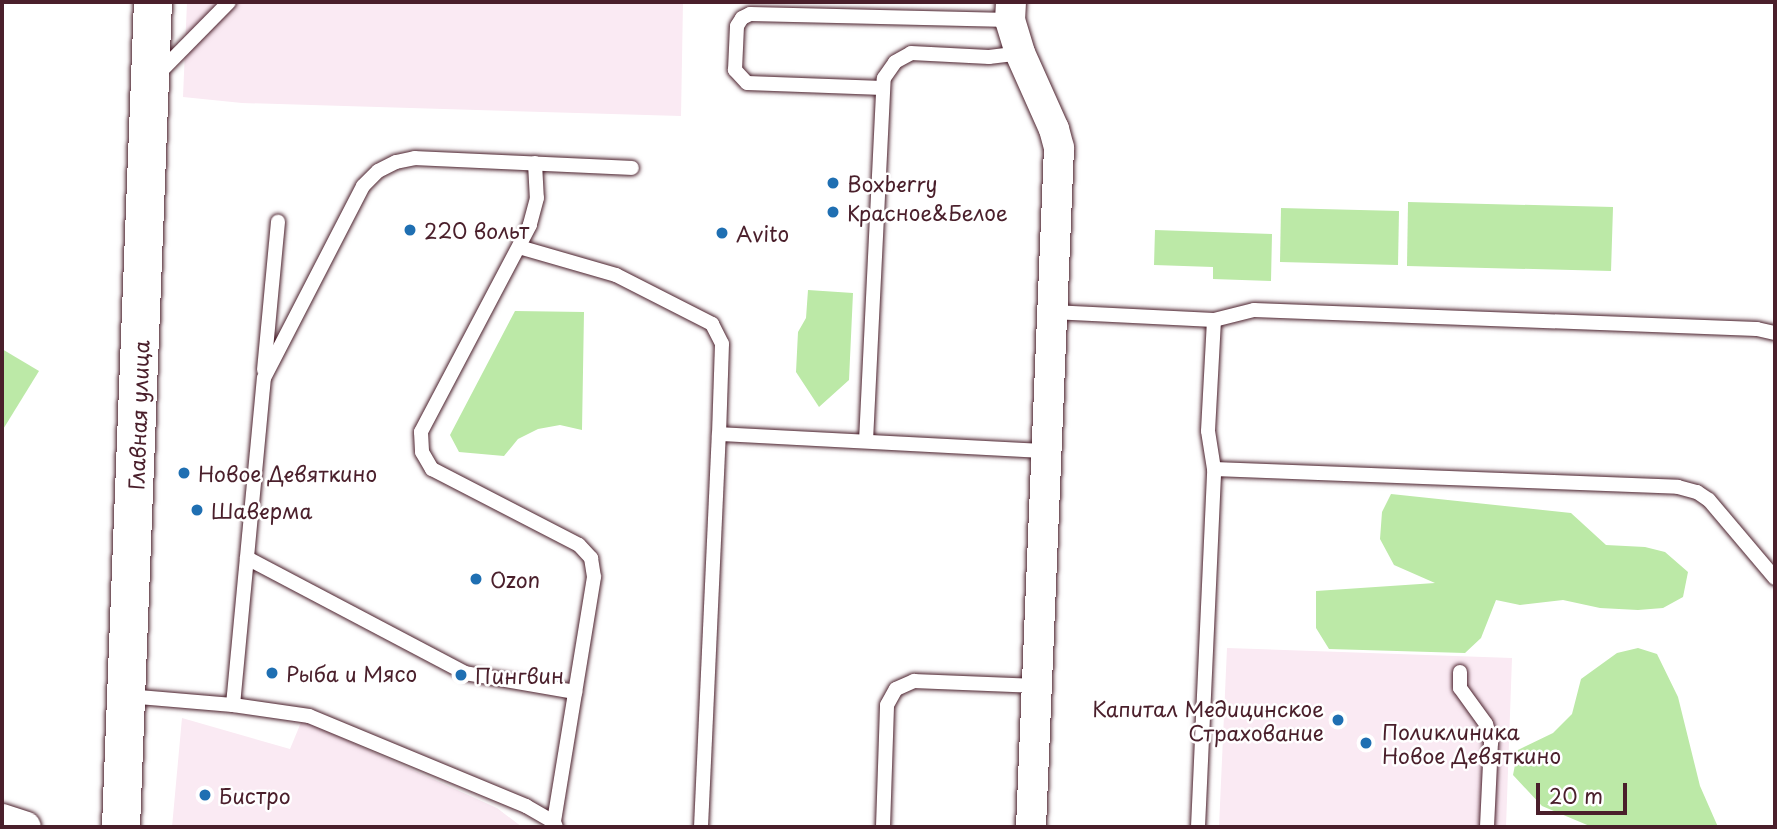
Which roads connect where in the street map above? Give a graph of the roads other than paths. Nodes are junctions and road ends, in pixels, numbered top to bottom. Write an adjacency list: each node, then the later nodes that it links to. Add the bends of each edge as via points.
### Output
1 (153, 2): 5 (main road, Главная улица)
2 (229, 2): 5 (lane)
3 (1010, 11): 4 (street); 6 (lane, via 750,14 737,26 735,70 747,83)
4 (1020, 53): 6 (lane, via 989,57 911,53 895,62); 11 (street, via 1059,148)
5 (152, 80): 24 (main road, Главная улица)
6 (883, 88): 16 (lane)
7 (536, 163): 8 (lane); 10 (lane, via 537,198); 14 (lane, via 415,158 378,171 363,186)
8 (632, 167)
9 (278, 222): 14 (lane)
10 (519, 247): 15 (lane, via 616,275 712,324 722,344); 23 (lane, via 421,432 422,452 432,469 579,545 591,558 594,577)
11 (1052, 312): 12 (lane); 17 (street)
12 (1214, 320): 13 (lane, via 1254,310); 18 (lane, via 1208,431)
13 (1775, 333)
14 (264, 379): 19 (lane)
15 (719, 434): 16 (lane); 30 (lane)
16 (866, 441): 17 (lane)
17 (1046, 451): 22 (street)
18 (1214, 469): 20 (lane, via 1678,487 1709,500); 33 (lane)
19 (247, 558): 23 (lane, via 466,673); 25 (lane)
20 (1775, 578)
21 (1460, 672): 34 (lane, via 1460,688 1486,724 1491,742)
22 (1037, 686): 31 (lane, via 914,681 896,689 887,705); 32 (street)
23 (575, 692): 27 (lane)
24 (127, 696): 25 (lane); 29 (main road, Главная улица)
25 (233, 705): 27 (lane, via 309,716 526,806)
26 (2, 819): 28 (street)
27 (555, 825)
28 (26, 827)
29 (121, 827)
30 (701, 827)
31 (883, 827)
32 (1031, 827)
33 (1198, 827)
34 (1487, 827)

